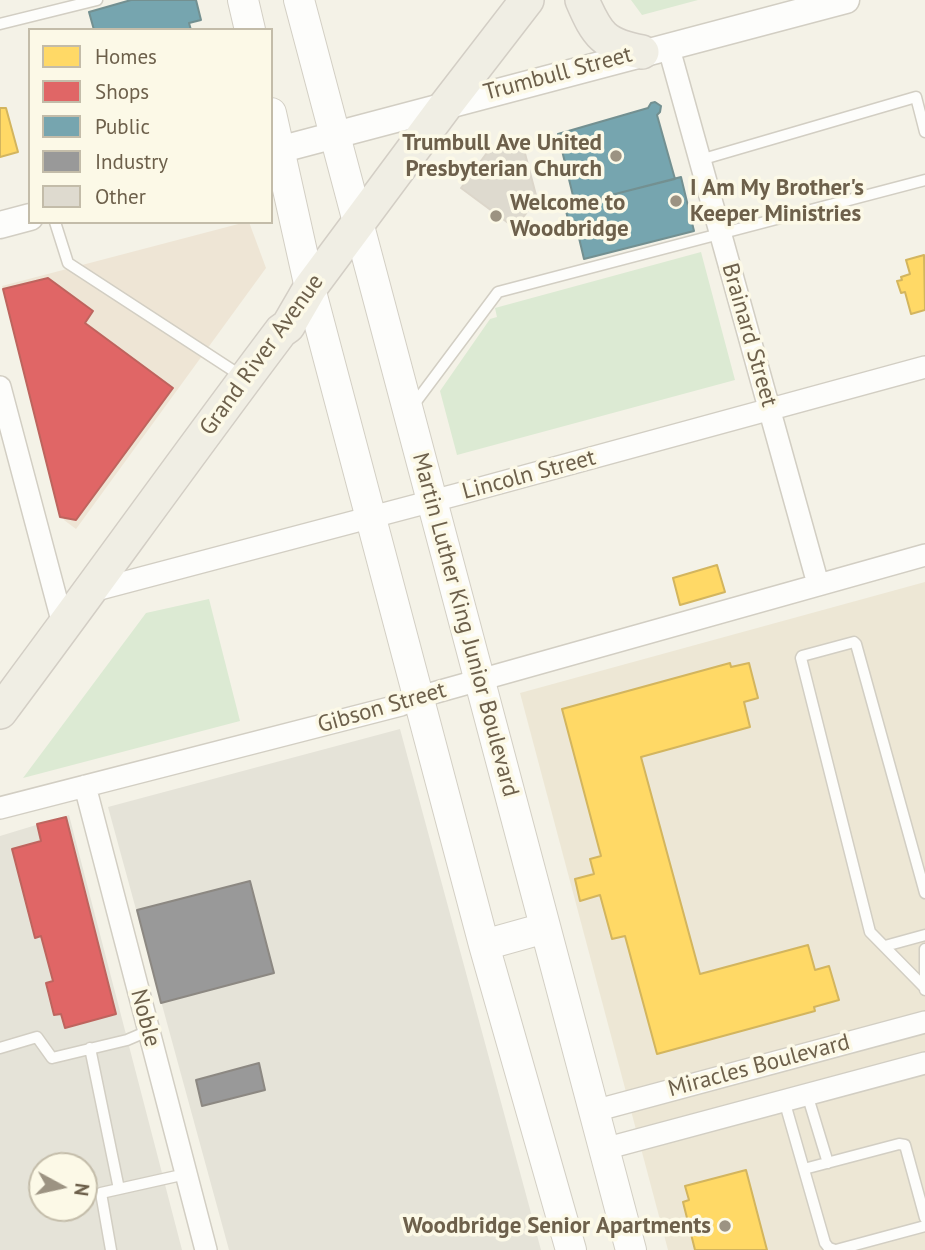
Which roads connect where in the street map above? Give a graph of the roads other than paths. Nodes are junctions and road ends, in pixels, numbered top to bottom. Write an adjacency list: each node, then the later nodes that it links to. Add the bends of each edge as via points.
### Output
1 (97, 0): 7 (lane)
2 (243, 0): 9 (main road)
3 (299, 0): 14 (main road, Martin Luther King Junior Boulevard)
4 (527, 0): 11 (main road, Grand River Avenue)
5 (582, 0): 10 (main road, via 599,33 618,47)
6 (846, 0): 10 (street, Trumbull Street)
7 (62, 4): 8 (lane)
8 (0, 24)
9 (250, 28)
10 (655, 48): 11 (street, Trumbull Street); 16 (street, Brainard Street)
11 (446, 105): 14 (street, Trumbull Street); 21 (main road, Grand River Avenue)
12 (273, 128): 15 (main road)
13 (925, 132): 16 (lane, via 916,97)
14 (335, 134): 15 (street, Trumbull Street); 21 (main road, Martin Luther King Junior Boulevard)
15 (276, 150): 23 (main road)
16 (700, 160): 22 (street, Brainard Street)
17 (925, 180): 22 (lane)
18 (28, 218): 20 (street)
19 (56, 224): 25 (lane, via 68,263)
20 (0, 225)
21 (359, 225): 23 (main road, Grand River Avenue); 28 (main road, Martin Luther King Junior Boulevard)
22 (721, 234): 27 (street, Brainard Street); 28 (lane, via 498,292)
23 (310, 288): 25 (main road, Grand River Avenue, via 288,326); 30 (main road)
24 (925, 367): 27 (street, Lincoln Street)
25 (245, 379): 33 (main road, Grand River Avenue)
26 (0, 387): 34 (street)
27 (769, 409): 29 (street, Lincoln Street); 32 (street, Brainard Street)
28 (408, 411): 29 (main road, Martin Luther King Junior Boulevard)
29 (432, 501): 30 (street, Lincoln Street); 35 (main road, Martin Luther King Junior Boulevard)
30 (370, 517): 33 (street, Lincoln Street); 36 (main road)
31 (925, 555): 32 (street, Gibson Street)
32 (818, 584): 35 (street, Gibson Street)
33 (92, 591): 34 (main road, Grand River Avenue)
34 (64, 628): 37 (main road, Grand River Avenue)
35 (479, 681): 36 (street, Gibson Street); 41 (main road, Martin Luther King Junior Boulevard)
36 (419, 696): 38 (street, Gibson Street, via 401,705); 43 (main road)
37 (0, 712)
38 (85, 786): 39 (street, Gibson Street); 48 (street, Noble)
39 (0, 808)
40 (925, 893): 44 (lane, via 856,644 802,656 870,932)
41 (545, 928): 43 (main road); 54 (main road, Martin Luther King Junior Boulevard)
42 (925, 935): 44 (lane)
43 (484, 945): 64 (main road)
44 (885, 946): 46 (lane)
45 (925, 949): 46 (lane)
46 (925, 989)
47 (925, 1022): 54 (street, Miracles Boulevard)
48 (148, 1031): 50 (lane); 58 (street, Noble)
49 (0, 1048): 50 (lane, via 37,1037 52,1058)
50 (90, 1048): 59 (lane)
51 (925, 1063): 52 (street, Miracles Boulevard)
52 (807, 1094): 53 (street, Miracles Boulevard); 56 (lane)
53 (784, 1101): 55 (street, Miracles Boulevard); 57 (lane)
54 (594, 1111): 55 (main road, Martin Luther King Junior Boulevard)
55 (604, 1149): 65 (main road, Martin Luther King Junior Boulevard)
56 (828, 1163): 57 (lane); 60 (lane, via 905,1145)
57 (804, 1170): 66 (lane, via 825,1243)
58 (186, 1174): 59 (lane); 63 (street, Noble)
59 (119, 1189): 62 (lane, via 101,1193)
60 (925, 1218)
61 (925, 1226): 66 (lane)
62 (111, 1250)
63 (206, 1250)
64 (571, 1250)
65 (631, 1250)
66 (836, 1250)

